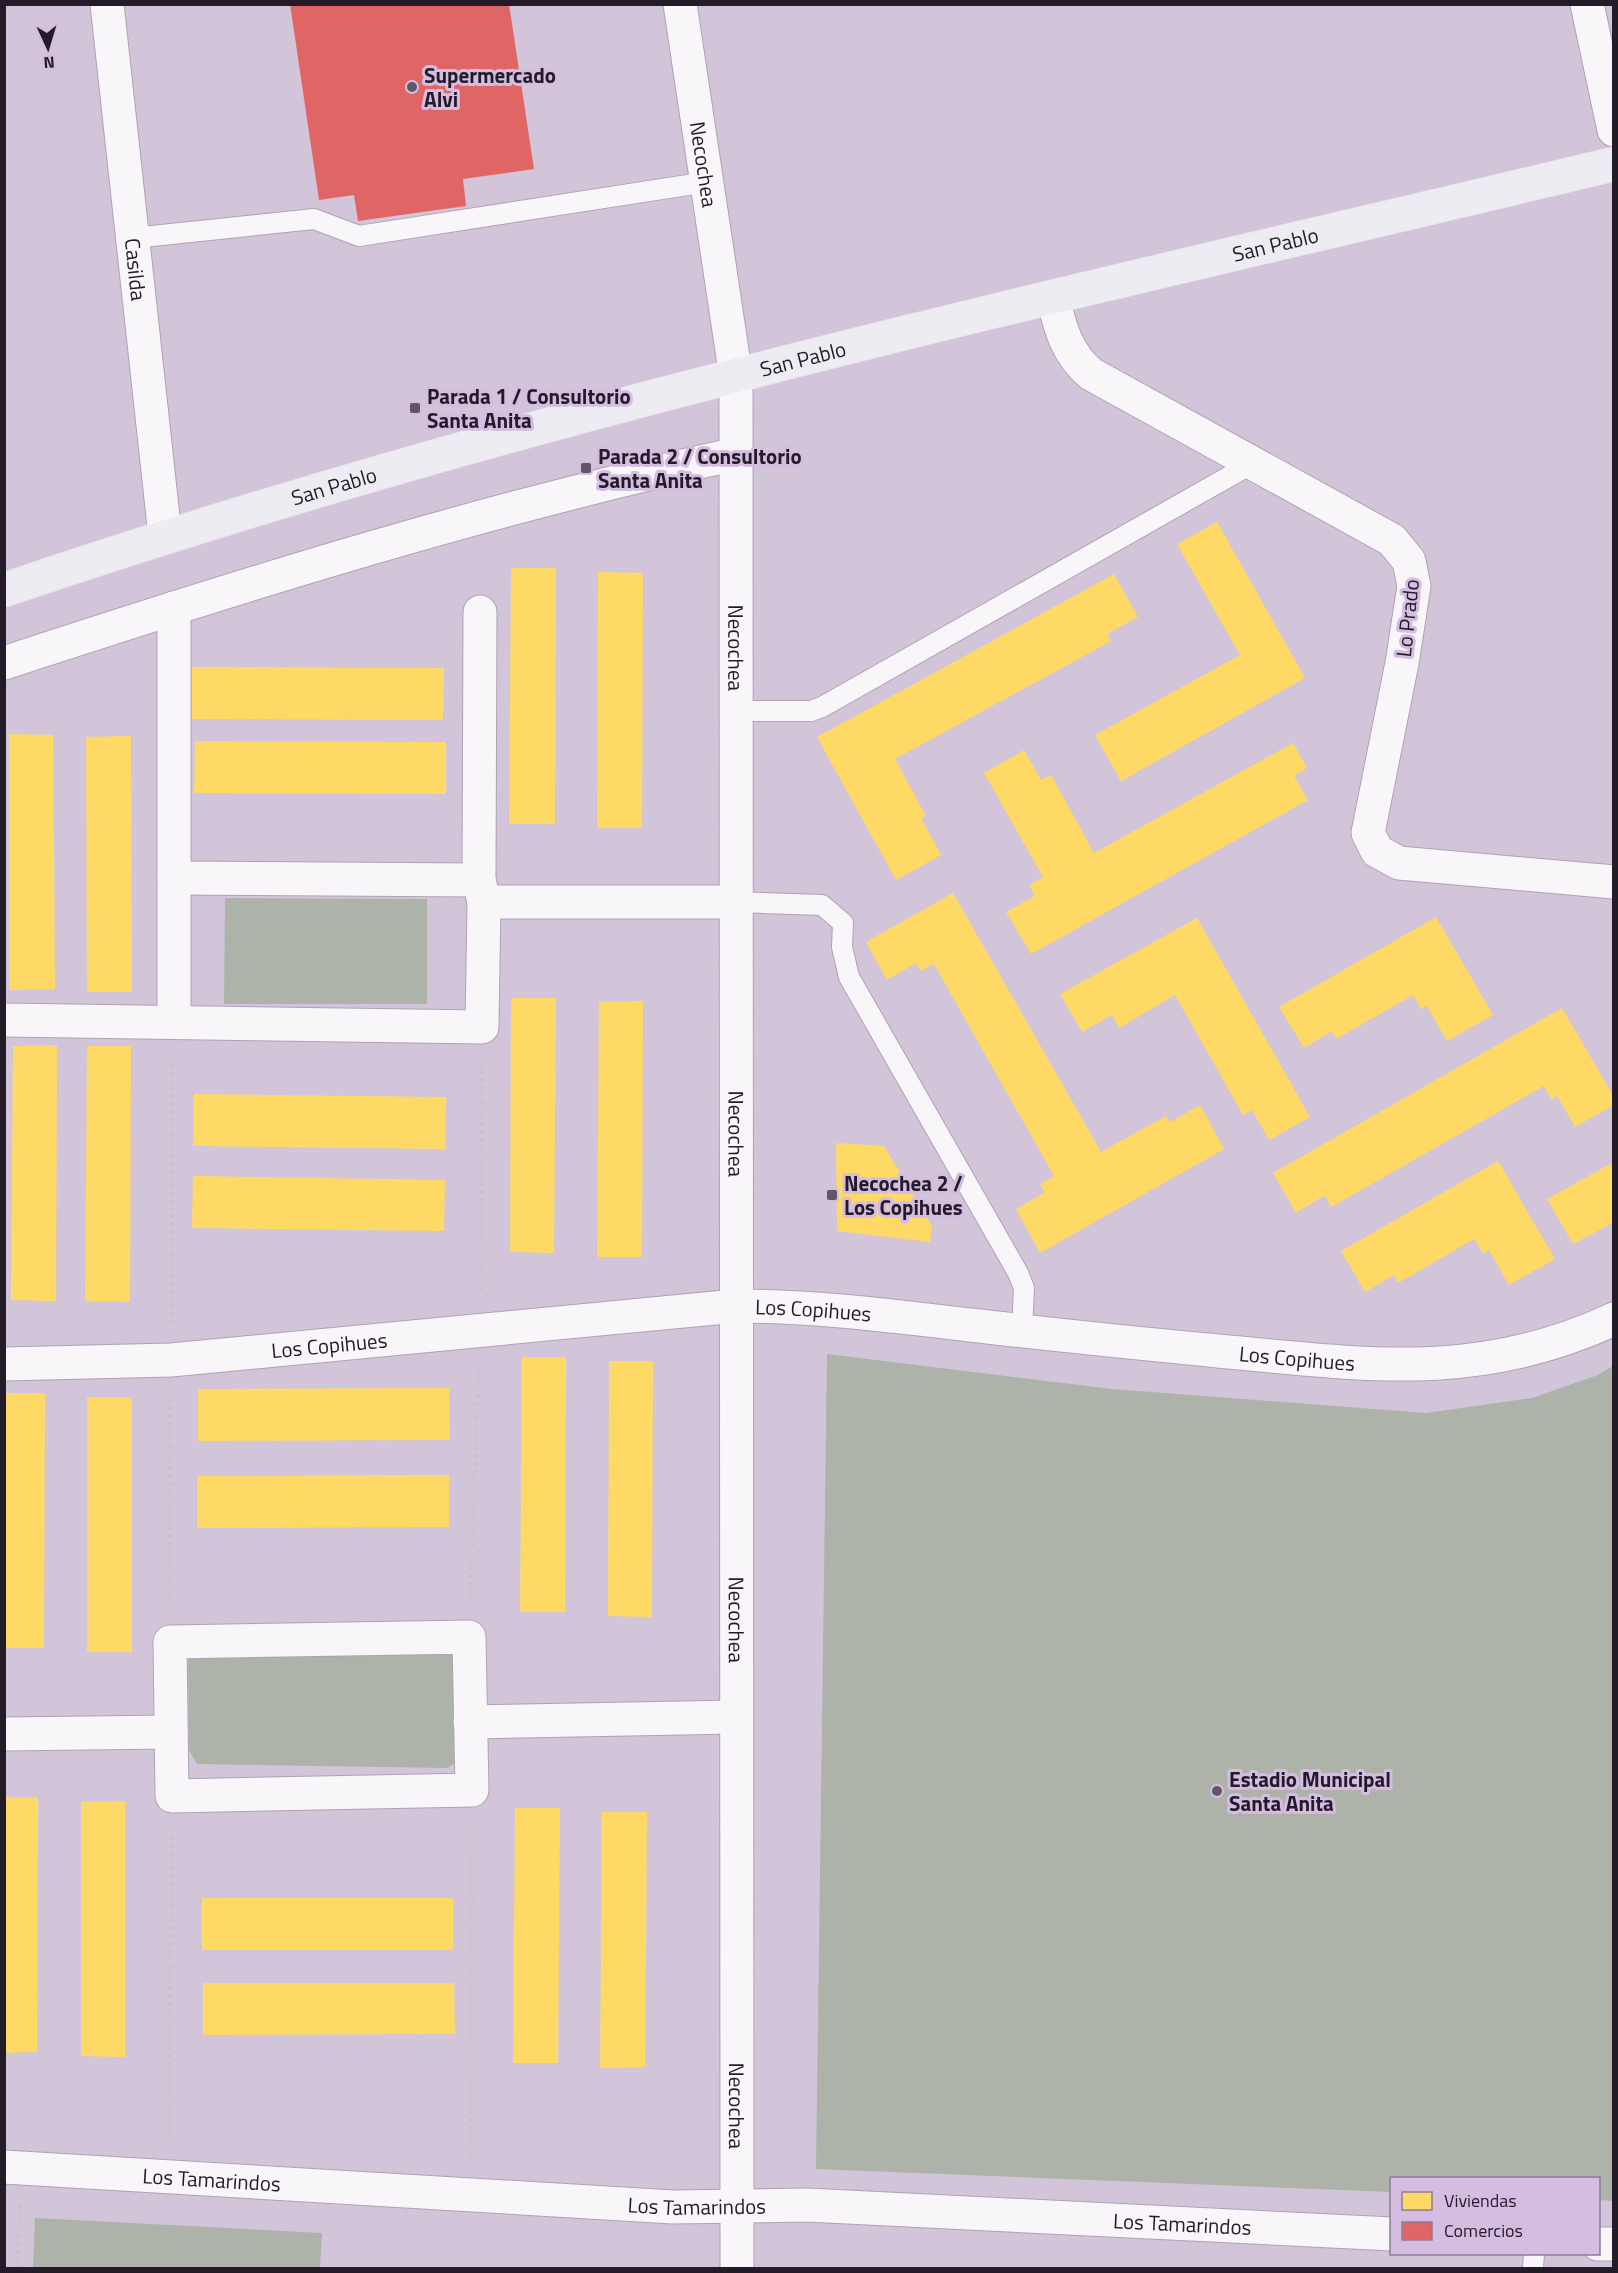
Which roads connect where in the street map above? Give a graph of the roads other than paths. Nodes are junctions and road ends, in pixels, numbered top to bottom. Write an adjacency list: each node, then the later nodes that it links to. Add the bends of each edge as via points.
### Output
1 (107, 4): 7 (street, Casilda)
2 (681, 4): 6 (street, Necochea)
3 (1587, 4): 4 (street)
4 (1614, 130)
5 (1614, 164): 8 (main road, San Pablo)
6 (707, 182): 7 (lane, via 360,236 314,219); 9 (street, Necochea)
7 (133, 238): 12 (street, Casilda)
8 (1053, 298): 9 (main road, San Pablo); 11 (street, Lo Prado, via 1061,332 1080,365 1107,384)
9 (736, 377): 10 (street, Necochea); 12 (main road, San Pablo, via 377,472)
10 (736, 454): 14 (street, via 481,518); 17 (street, Necochea)
11 (1253, 463): 17 (lane, via 822,707 811,711); 19 (street, Lo Prado, via 1392,540 1402,549 1413,573 1402,663 1368,833 1377,851 1399,863)
12 (165, 535): 13 (main road, San Pablo)
13 (4, 590)
14 (174, 608): 16 (street); 18 (street)
15 (480, 612): 20 (street)
16 (4, 663)
17 (736, 711): 21 (street, Necochea)
18 (174, 878): 20 (street); 23 (street)
19 (1614, 882)
20 (481, 891): 21 (street); 23 (street, via 482,1026)
21 (736, 902): 24 (street, Necochea); 26 (lane, via 822,905 843,922 842,947 849,977 1018,1273 1024,1288)
22 (4, 1020): 23 (street)
23 (174, 1021)
24 (736, 1306): 26 (street, Los Copihues, via 804,1306); 27 (street, Los Copihues, via 171,1360); 28 (street, Necochea)
25 (1614, 1319): 26 (street, Los Copihues, via 1551,1345 1511,1355 1424,1366 1366,1364)
26 (1022, 1331)
27 (4, 1365)
28 (736, 1717): 29 (street); 33 (street, Necochea)
29 (470, 1722): 30 (street, via 472,1790 172,1796); 30 (street, via 469,1637 170,1642)
30 (171, 1732): 31 (street)
31 (4, 1734)
32 (13, 2168): 33 (street, Los Tamarindos, via 673,2207)
33 (737, 2206): 34 (street, Los Tamarindos, via 825,2206); 35 (street, Necochea)
34 (1390, 2234)
35 (736, 2268)

